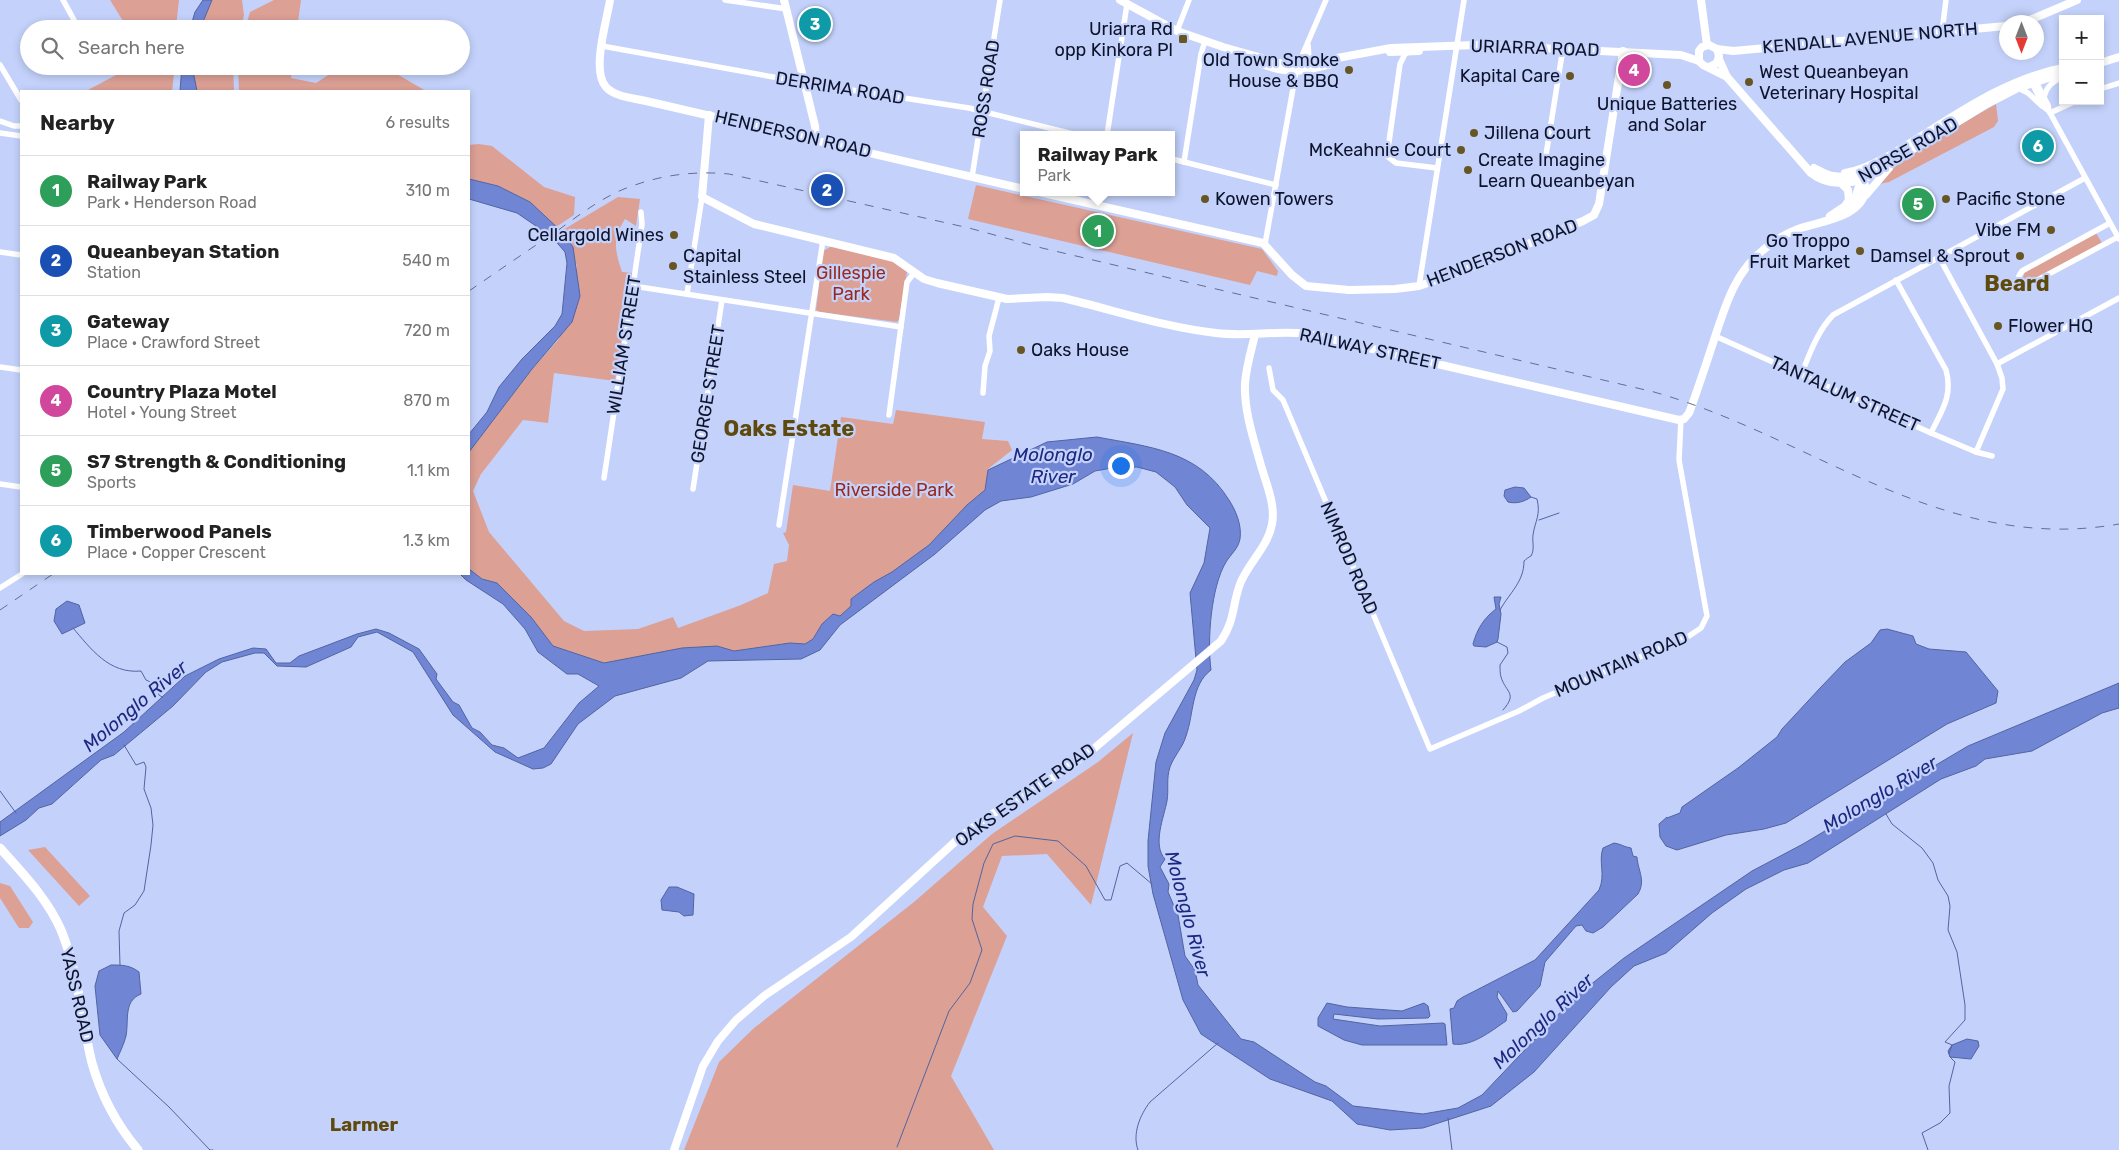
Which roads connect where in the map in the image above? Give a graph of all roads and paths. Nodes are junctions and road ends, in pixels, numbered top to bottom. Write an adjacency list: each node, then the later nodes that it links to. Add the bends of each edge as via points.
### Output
1 (63, 0): 15 (street)
2 (610, 0): 22 (main road, HENDERSON ROAD)
3 (725, 0): 13 (street)
4 (784, 0): 13 (main road)
5 (1000, 0): 54 (street, ROSS ROAD)
6 (1189, 0): 17 (street)
7 (1326, 0): 20 (street)
8 (1464, 0): 23 (street)
9 (1701, 0): 21 (main road)
10 (1946, 0): 18 (street)
11 (2077, 0): 14 (main road)
12 (1124, 2): 17 (main road, URIARRA ROAD); 59 (street)
13 (787, 9): 48 (main road)
14 (2042, 15)
15 (74, 20)
16 (1999, 27): 18 (main road, KENDALL AVENUE NORTH)
17 (1176, 31): 19 (main road, URIARRA ROAD)
18 (1942, 32): 26 (main road, KENDALL AVENUE NORTH)
19 (1205, 41): 42 (main road, URIARRA ROAD); 68 (street)
20 (1308, 43): 37 (street, via 1309,58); 42 (street)
21 (1707, 45): 25 (main road); 28 (main road)
22 (602, 46): 48 (street, DERRIMA ROAD); 55 (main road, HENDERSON ROAD, via 601,77 611,91)
23 (1453, 46): 24 (main road, URIARRA ROAD, via 1486,44); 29 (main road, URIARRA ROAD, via 1391,48); 31 (main road, URIARRA ROAD); 69 (street)
24 (1563, 48): 27 (main road, URIARRA ROAD); 65 (street)
25 (1717, 49): 26 (main road, KENDALL AVENUE NORTH); 35 (main road)
26 (1733, 50): 35 (main road, KENDALL AVENUE NORTH)
27 (1623, 51): 32 (main road, URIARRA ROAD); 93 (main road, HENDERSON ROAD, via 1596,212 1536,241)
28 (1699, 51): 32 (main road, URIARRA ROAD); 36 (main road)
29 (1373, 52): 30 (main road, URIARRA ROAD); 33 (main road, URIARRA ROAD)
30 (1392, 52): 31 (main road, URIARRA ROAD); 39 (street, via 1398,56)
31 (1409, 52): 39 (street, via 1404,54)
32 (1681, 55): 36 (main road, URIARRA ROAD)
33 (1357, 56): 37 (main road, URIARRA ROAD); 42 (main road, URIARRA ROAD, via 1333,64)
34 (2119, 58): 38 (main road)
35 (1719, 59): 41 (main road); 45 (main road)
36 (1699, 61): 41 (main road)
37 (1319, 62): 42 (main road, URIARRA ROAD)
38 (2104, 62)
39 (1400, 64): 69 (street, via 1387,151 1389,159 1396,163)
40 (0, 65): 50 (street)
41 (1709, 67): 45 (main road)
42 (1297, 68): 75 (street)
43 (2059, 70): 47 (main road, NORSE ROAD)
44 (2059, 76): 47 (main road, NORSE ROAD)
45 (1727, 77): 67 (main road)
46 (2059, 78): 51 (street, via 2046,89)
47 (2033, 80): 49 (main road, NORSE ROAD); 51 (street); 53 (street); 64 (main road, NORSE ROAD, via 1972,106)
48 (805, 83): 54 (street, DERRIMA ROAD); 62 (main road)
49 (2018, 88): 53 (street); 63 (main road, NORSE ROAD)
50 (20, 98)
51 (2044, 98): 53 (street)
52 (2064, 105): 53 (street)
53 (2048, 110): 72 (street)
54 (983, 111): 58 (street, DERRIMA ROAD); 71 (street, ROSS ROAD)
55 (709, 115): 62 (main road, HENDERSON ROAD); 79 (main road)
56 (0, 121): 57 (street)
57 (20, 126)
58 (1061, 131)
59 (1107, 131)
60 (0, 133): 61 (street)
61 (20, 136)
62 (816, 140): 71 (main road, HENDERSON ROAD)
63 (1920, 144): 73 (main road, NORSE ROAD); 78 (main road, via 1911,154 1885,170)
64 (1898, 151): 70 (main road, NORSE ROAD, via 1850,172 1833,173); 73 (main road, via 1868,170)
65 (1546, 155)
66 (1175, 160): 68 (street)
67 (1798, 160): 70 (main road, NORSE ROAD); 74 (main road, NORSE ROAD, via 1816,177)
68 (1184, 162): 75 (street)
69 (1438, 168): 93 (street)
70 (1814, 168): 73 (main road, via 1833,176)
71 (972, 177): 76 (main road, HENDERSON ROAD)
72 (2085, 178): 83 (street); 89 (street)
73 (1861, 179): 74 (main road, NORSE ROAD); 78 (main road, via 1866,187); 81 (main road, via 1852,204)
74 (1841, 183): 81 (main road, via 1848,190 1849,200)
75 (1276, 185): 86 (street)
76 (1020, 188)
77 (1056, 196): 86 (main road)
78 (1864, 196): 82 (main road, via 1850,212)
79 (702, 197): 85 (main road, RAILWAY STREET, via 754,224); 94 (street)
80 (641, 212): 92 (street, WILLIAM STREET)
81 (1830, 216): 82 (main road)
82 (1820, 221): 101 (main road, via 1780,238 1748,265 1730,294)
83 (2110, 223): 84 (street); 84 (street, via 2022,271 2019,281 2029,285)
84 (2118, 238)
85 (823, 240): 90 (main road, RAILWAY STREET, via 894,258); 98 (street)
86 (1265, 244): 93 (main road, HENDERSON ROAD, via 1292,275 1312,287 1365,291)
87 (0, 252): 88 (street)
88 (20, 255)
89 (1939, 257): 91 (street); 102 (street)
90 (915, 272): 95 (main road, RAILWAY STREET, via 931,282); 99 (street, via 907,282)
91 (1896, 280): 106 (street, via 1833,315 1814,344); 110 (street, via 1949,381 1948,397)
92 (634, 286): 94 (street); 113 (street, WILLIAM STREET)
93 (1419, 286)
94 (686, 294): 97 (street)
95 (999, 298): 100 (main road, RAILWAY STREET, via 1055,297 1196,330); 107 (street, via 989,336)
96 (2119, 298): 102 (street)
97 (722, 300): 98 (street); 116 (street, GEORGE STREET)
98 (811, 313): 99 (street); 117 (street)
99 (901, 327): 108 (street)
100 (1254, 335): 109 (main road, RAILWAY STREET, via 1297,332 1324,337); 125 (main road, OAKS ESTATE ROAD, via 1246,374 1246,403 1272,506 1272,525 1267,540 1242,578 1228,630 1213,649 1075,764 984,819 851,937 764,996 736,1020 703,1066)
101 (1715, 336): 106 (street, TANTALUM STREET); 109 (main road, via 1689,413)
102 (1997, 364): 111 (street, via 2003,389)
103 (0, 368): 105 (street)
104 (1268, 368): 120 (street, NIMROD ROAD, via 1273,390 1283,400)
105 (20, 370)
106 (1801, 374): 110 (street, TANTALUM STREET)
107 (984, 393)
108 (889, 415)
109 (1681, 420): 120 (street, MOUNTAIN ROAD, via 1680,460 1707,616 1701,628)
110 (1931, 433): 111 (street, TANTALUM STREET)
111 (1976, 452): 112 (street, TANTALUM STREET)
112 (1992, 456)
113 (604, 478)
114 (0, 484): 115 (street)
115 (20, 487)
116 (693, 489)
117 (779, 525)
118 (20, 575): 119 (street)
119 (0, 588)
120 (1430, 749)
121 (0, 848): 122 (main road, YASS ROAD, via 45,901 60,930 76,978 93,1065)
122 (117, 1120): 123 (main road); 124 (main road, YASS ROAD)
123 (130, 1150)
124 (138, 1150)
125 (674, 1150)

